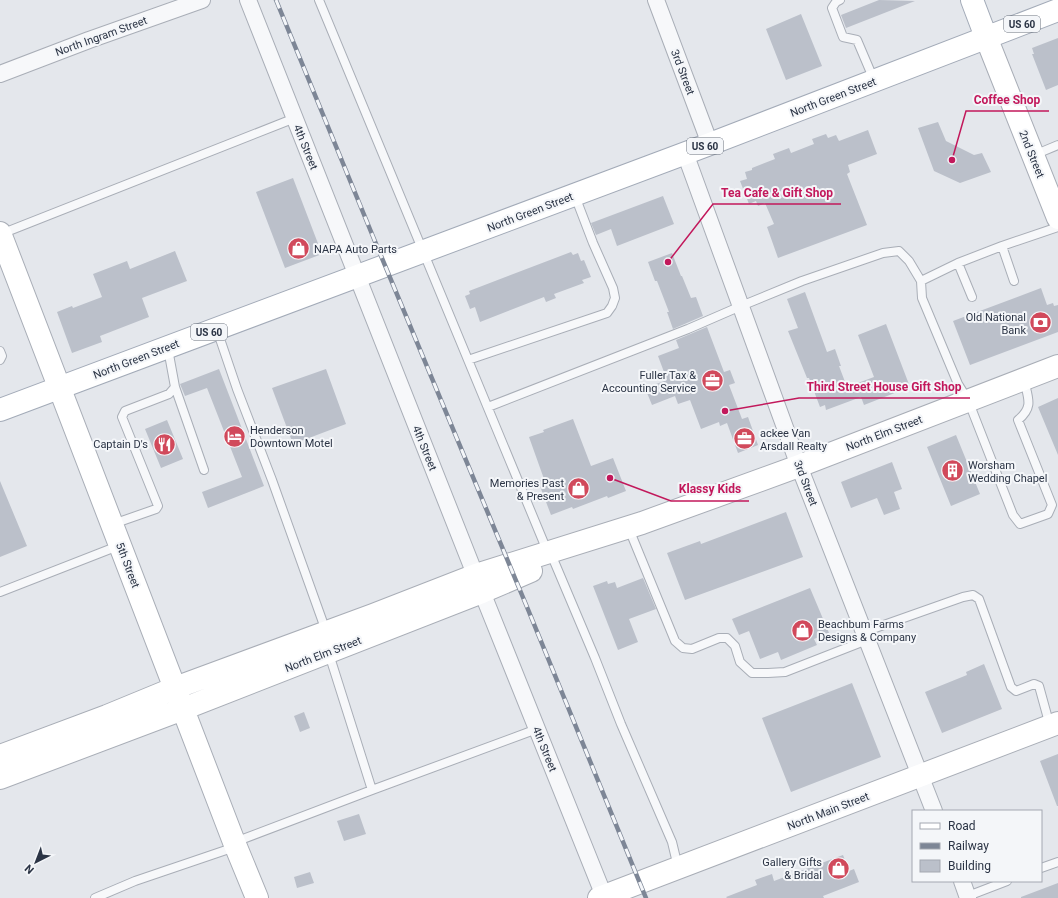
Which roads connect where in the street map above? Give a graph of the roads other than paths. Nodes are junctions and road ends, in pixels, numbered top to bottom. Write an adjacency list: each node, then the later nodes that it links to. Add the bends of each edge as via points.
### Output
1 (202, 0): 9 (street, North Ingram Street)
2 (248, 0): 11 (street, 4th Street)
3 (319, 0): 21 (lane)
4 (656, 0): 12 (street, 3rd Street)
5 (840, 0): 10 (lane, via 832,8 843,37 857,40)
6 (972, 0): 8 (street, 2nd Street)
7 (1058, 10): 8 (street, North Green Street / US 60)
8 (986, 38): 10 (street, North Green Street / US 60); 15 (street, 2nd Street)
9 (0, 74)
10 (874, 81): 12 (street, North Green Street / US 60)
11 (295, 118): 19 (lane); 24 (street, 4th Street)
12 (710, 144): 14 (street, North Green Street / US 60)
13 (1058, 145): 15 (lane)
14 (685, 154): 16 (street, North Green Street / US 60); 28 (street, 3rd Street)
15 (1033, 155): 17 (street, 2nd Street)
16 (574, 195): 21 (street, North Green Street / US 60); 33 (lane, via 613,288 615,298 612,306 607,313)
17 (1058, 218)
18 (1058, 227): 20 (lane)
19 (0, 233): 22 (street, 5th Street)
20 (1002, 246): 23 (lane); 26 (lane)
21 (424, 251): 24 (street, North Green Street / US 60); 33 (lane)
22 (5, 261): 37 (street, 5th Street)
23 (958, 263): 25 (lane); 27 (lane)
24 (357, 276): 29 (street, North Green Street / US 60); 47 (street, 4th Street)
25 (920, 281): 28 (lane, via 909,261 899,251 883,253 802,281); 38 (lane, via 922,298 958,384)
26 (1014, 281)
27 (972, 297)
28 (741, 306): 39 (lane, via 688,330); 41 (street, 3rd Street)
29 (217, 329): 30 (street, North Green Street / US 60); 50 (lane)
30 (167, 347): 36 (lane); 37 (street, North Green Street / US 60)
31 (0, 351): 32 (lane)
32 (0, 360)
33 (468, 360): 39 (lane)
34 (1058, 366): 35 (street, North Elm Street)
35 (1024, 379): 38 (street, North Elm Street); 38 (lane, via 1029,406 1018,420 1052,505 1048,514 1020,524 1013,515)
36 (175, 387): 42 (lane); 43 (lane, via 169,394 125,411 122,417 158,506 156,509)
37 (60, 388): 40 (street, North Green Street / US 60); 43 (street, 5th Street)
38 (968, 400): 41 (street, North Elm Street)
39 (488, 407): 46 (lane)
40 (0, 410)
41 (799, 466): 44 (street, North Elm Street); 49 (street, 3rd Street)
42 (204, 470)
43 (112, 524): 45 (street, 5th Street)
44 (636, 526): 46 (street, North Elm Street); 49 (lane, via 675,641 683,648 692,649 719,638 727,638 735,646 740,662 752,672 785,672)
45 (120, 545): 48 (lane); 51 (street, 5th Street)
46 (551, 557): 47 (street, North Elm Street); 62 (lane, via 672,842)
47 (479, 584): 50 (street, North Elm Street); 54 (street, 4th Street)
48 (0, 592)
49 (866, 636): 53 (lane, via 973,595 978,599 1011,687 1016,691 1034,684 1039,686); 56 (street, 3rd Street)
50 (328, 642): 51 (street, North Elm Street); 52 (street, North Elm Street); 58 (lane)
51 (175, 688): 52 (street, 5th Street); 55 (street, North Elm Street)
52 (182, 709): 57 (street, North Elm Street); 60 (street, 5th Street)
53 (1054, 725): 56 (street, North Main Street)
54 (537, 729): 58 (lane); 66 (street, 4th Street)
55 (0, 756)
56 (920, 776): 59 (street, 3rd Street); 62 (street, North Main Street)
57 (0, 778)
58 (372, 790): 60 (lane)
59 (934, 810)
60 (235, 844): 68 (lane); 69 (street, 5th Street)
61 (1058, 862): 63 (lane)
62 (678, 868): 66 (street, North Main Street)
63 (1042, 868)
64 (962, 882): 67 (street)
65 (1005, 882): 67 (lane)
66 (601, 897)
67 (968, 897)
68 (95, 898)
69 (256, 898)

